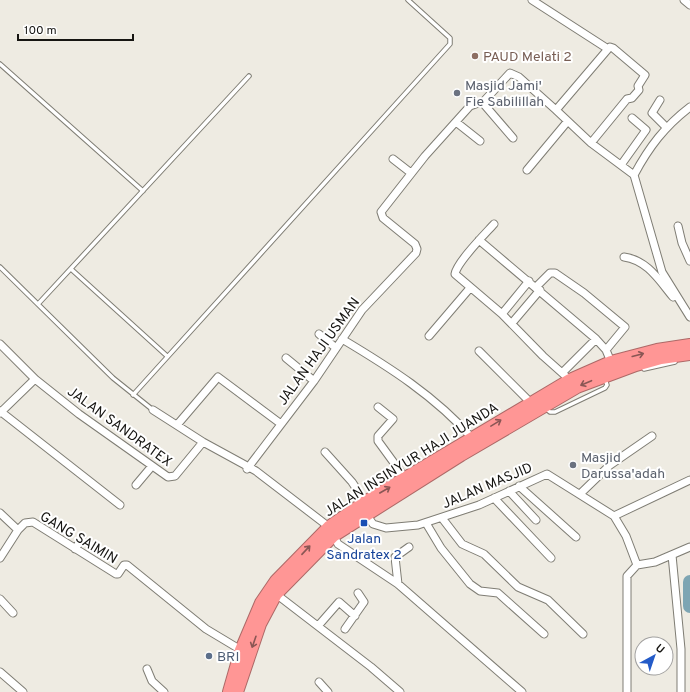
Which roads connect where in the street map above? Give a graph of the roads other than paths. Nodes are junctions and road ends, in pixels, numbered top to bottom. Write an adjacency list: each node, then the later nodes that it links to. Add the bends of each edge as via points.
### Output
1 (408, 0): 48 (lane, via 450,38 450,44)
2 (532, 0): 5 (street)
3 (684, 0): 4 (street)
4 (690, 5)
5 (608, 49): 11 (street); 18 (street, via 613,48 645,75 638,86 639,90 632,98 627,99)
6 (0, 64): 24 (lane)
7 (249, 76): 24 (lane)
8 (660, 100): 15 (street, via 652,113)
9 (482, 102): 11 (street, JALAN HAJI USMAN, via 508,74 513,73); 13 (street, JALAN HAJI USMAN, via 471,105); 16 (street)
10 (690, 107): 15 (street)
11 (556, 110): 14 (street)
12 (632, 118): 20 (street, via 646,130)
13 (456, 122): 17 (street); 22 (street, JALAN HAJI USMAN)
14 (567, 122): 18 (street); 21 (street)
15 (666, 127): 23 (street, via 649,148)
16 (513, 138)
17 (480, 141)
18 (591, 143): 20 (street)
19 (393, 159): 22 (street)
20 (621, 165): 23 (street)
21 (527, 170)
22 (411, 173): 41 (street, JALAN HAJI USMAN, via 382,209 381,214 414,244 417,252 362,310)
23 (634, 175): 37 (street, via 662,272)
24 (142, 191): 31 (lane)
25 (494, 224): 27 (street)
26 (678, 226): 29 (street)
27 (479, 240): 32 (street); 33 (street, via 454,272 456,277)
28 (624, 256): 37 (street, via 635,259 650,269)
29 (690, 261)
30 (0, 266): 35 (lane)
31 (71, 269): 35 (lane); 48 (lane)
32 (529, 281): 34 (street); 36 (street)
33 (470, 288): 36 (street); 40 (street)
34 (538, 289): 38 (street); 42 (street); 46 (street, via 550,273 555,273 625,327)
35 (39, 303): 56 (lane)
36 (502, 314): 38 (street)
37 (690, 317)
38 (512, 323): 53 (street)
39 (319, 334): 44 (street)
40 (429, 336)
41 (342, 339): 44 (street, JALAN HAJI USMAN); 64 (street, via 372,356 427,394)
42 (596, 339): 46 (street); 53 (street)
43 (0, 344): 54 (street, JALAN SANDRATEX)
44 (336, 348): 55 (street, JALAN HAJI USMAN)
45 (479, 350): 57 (street)
46 (606, 350): 50 (street)
47 (689, 351): 50 (highway, JALAN INSINYUR HAJI JUANDA); 51 (lane, via 678,361)
48 (167, 356): 56 (lane)
49 (286, 358): 55 (street)
50 (609, 370): 52 (lane, via 615,378); 53 (highway, JALAN INSINYUR HAJI JUANDA); 77 (highway, JALAN INSINYUR HAJI JUANDA)
51 (636, 371)
52 (630, 372)
53 (566, 376): 57 (highway, JALAN INSINYUR HAJI JUANDA)
54 (35, 379): 60 (street); 67 (street, JALAN SANDRATEX)
55 (314, 381): 61 (street, JALAN HAJI USMAN)
56 (133, 395): 59 (lane)
57 (530, 403): 64 (highway, JALAN INSINYUR HAJI JUANDA, one-way to 57)
58 (378, 407): 69 (street, via 393,420 378,436 378,441)
59 (153, 410): 62 (street)
60 (0, 412): 76 (street)
61 (281, 424): 62 (street, via 218,377); 68 (street, JALAN HAJI USMAN)
62 (177, 425): 65 (street)
63 (652, 436): 74 (street, via 610,465)
64 (472, 438): 69 (highway, JALAN INSINYUR HAJI JUANDA)
65 (203, 442): 67 (street, JALAN SANDRATEX, via 173,477 168,477); 68 (street)
66 (325, 452): 77 (street, JALAN MASJID, via 352,482)
67 (152, 466): 71 (street)
68 (246, 467): 84 (street)
69 (405, 478): 77 (highway, JALAN INSINYUR HAJI JUANDA, one-way to 69)
70 (690, 480): 79 (street)
71 (136, 485)
72 (519, 486): 73 (street, JALAN MASJID); 74 (street, JALAN MASJID, via 547,474); 85 (street)
73 (509, 491): 75 (street, JALAN MASJID); 81 (street)
74 (580, 494): 79 (street, JALAN MASJID)
75 (494, 498): 80 (street, JALAN MASJID); 94 (street)
76 (120, 505)
77 (366, 508): 82 (street, JALAN MASJID, via 374,524 386,528); 84 (highway, JALAN INSINYUR HAJI JUANDA)
78 (0, 513): 83 (street, GANG SAIMIN)
79 (614, 516): 95 (street, via 626,536)
80 (442, 518): 82 (street, JALAN MASJID); 105 (street, via 462,544 484,554 518,587 548,600)
81 (536, 520)
82 (426, 523): 104 (street, via 441,548 470,584 480,591 498,593)
83 (18, 530): 89 (street, GANG SAIMIN, via 25,523 32,522); 93 (street)
84 (329, 531): 96 (street, via 338,544); 98 (highway, JALAN INSINYUR HAJI JUANDA); 106 (highway, JALAN INSINYUR HAJI JUANDA, one-way to 84, via 252,620 265,597 280,578)
85 (576, 537)
86 (82, 539): 89 (street)
87 (409, 546): 96 (street, via 395,557)
88 (690, 547): 90 (street)
89 (74, 549): 106 (street, GANG SAIMIN, via 116,574 127,565 206,629)
90 (682, 551): 91 (street); 92 (street)
91 (690, 552)
92 (672, 555): 95 (street, via 655,562); 118 (street, via 681,649)
93 (0, 558)
94 (551, 558)
95 (637, 565): 117 (street, via 626,580)
96 (398, 584): 116 (street)
97 (358, 593): 101 (street, via 364,602)
98 (276, 594): 102 (street); 113 (highway, JALAN INSINYUR HAJI JUANDA, one-way to 113, via 260,624)
99 (0, 599): 100 (street)
100 (13, 612)
101 (355, 616): 102 (street, via 339,602); 103 (street)
102 (318, 626): 115 (street, via 371,666)
103 (345, 629)
104 (544, 634)
105 (583, 634)
106 (241, 650): 112 (highway, JALAN INSINYUR HAJI JUANDA)
107 (147, 669): 111 (street, via 152,681)
108 (0, 672): 110 (street)
109 (319, 682): 114 (street)
110 (23, 692)
111 (164, 692)
112 (229, 692)
113 (237, 692)
114 (328, 692)
115 (400, 692)
116 (522, 692)
117 (627, 692)
118 (681, 692)

